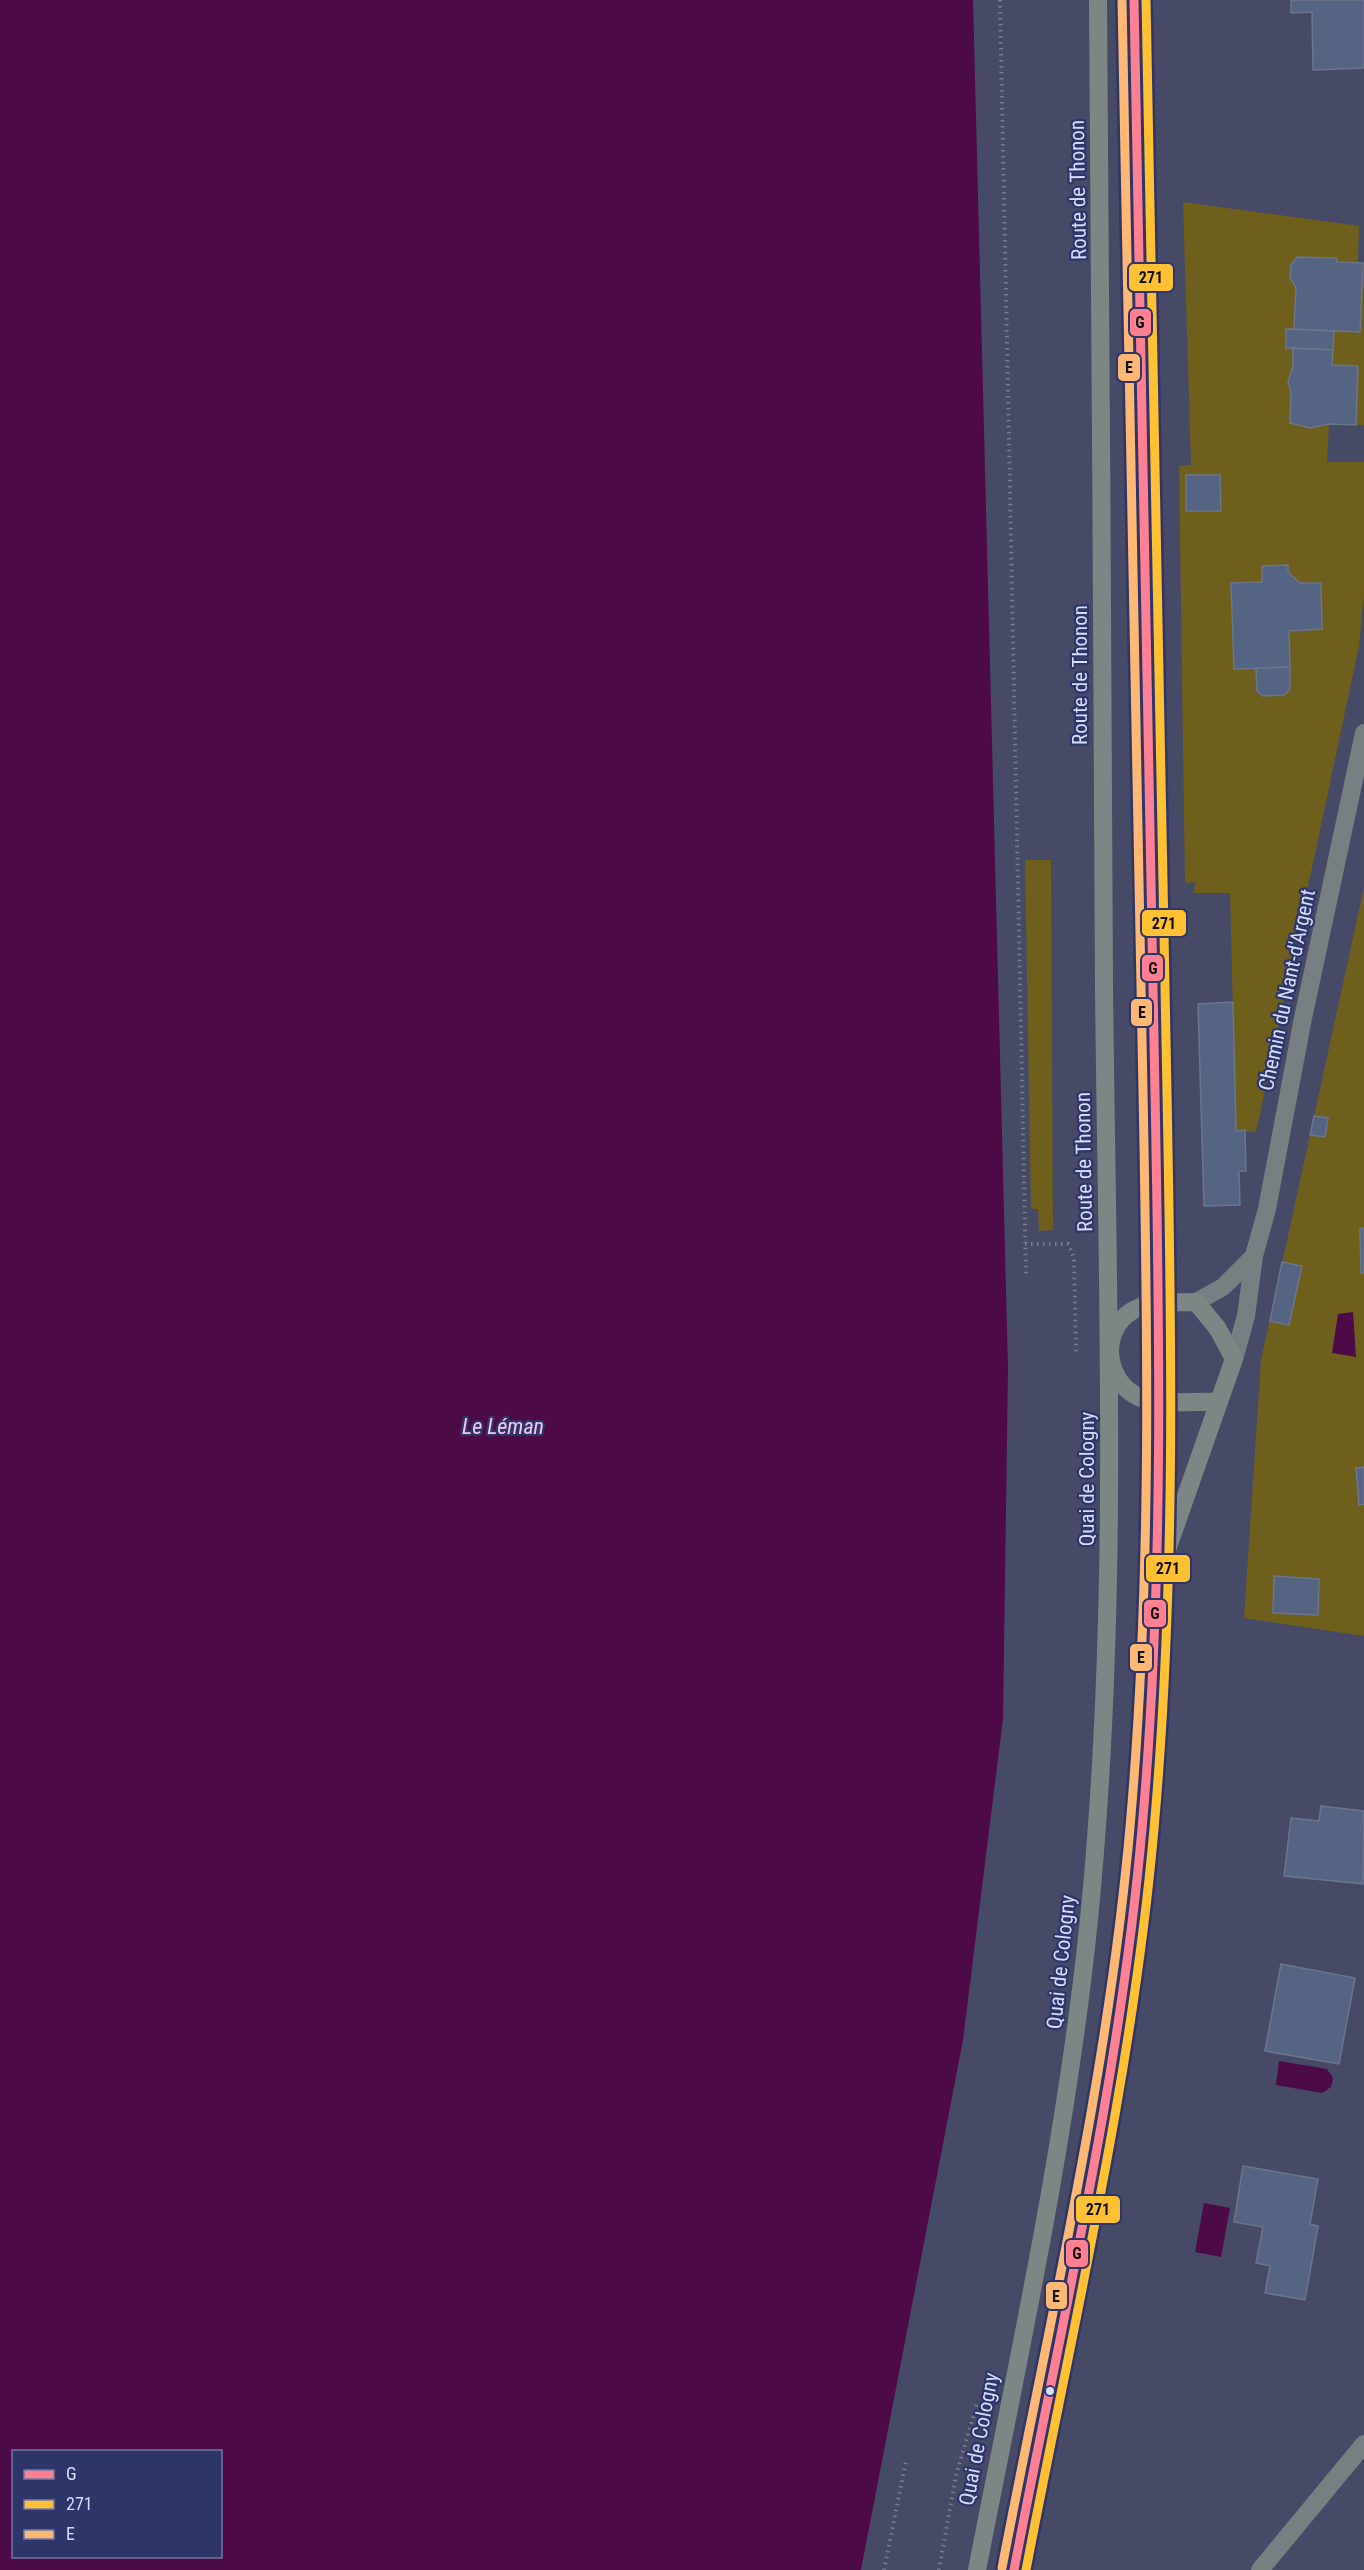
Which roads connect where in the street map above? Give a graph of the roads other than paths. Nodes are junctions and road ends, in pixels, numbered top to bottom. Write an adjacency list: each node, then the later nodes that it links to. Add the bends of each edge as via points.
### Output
1 (1098, 0): 7 (main road, Route de Thonon)
2 (1134, 0): 6 (main road)
3 (1364, 734): 4 (street, Chemin du Nant-d'Argent, via 1267,1209)
4 (1254, 1256): 5 (street, Chemin du Nant-d'Argent, via 1223,1287); 8 (street, Chemin du Nant-d'Argent, via 1246,1316)
5 (1196, 1302): 6 (main road); 8 (main road, via 1218,1329)
6 (1159, 1303): 7 (main road, via 1144,1305 1125,1317 1112,1336); 9 (main road)
7 (1109, 1351): 9 (main road, via 1119,1381 1130,1392); 13 (main road, Quai de Cologny, via 1106,1647 1089,1918 1056,2160)
8 (1234, 1359): 10 (main road)
9 (1160, 1401): 10 (main road); 11 (main road)
10 (1219, 1402): 11 (main road)
11 (1157, 1579): 14 (main road, via 1141,1842 1122,1992)
12 (1364, 2444): 15 (street)
13 (977, 2570)
14 (1014, 2570)
15 (1260, 2570)

